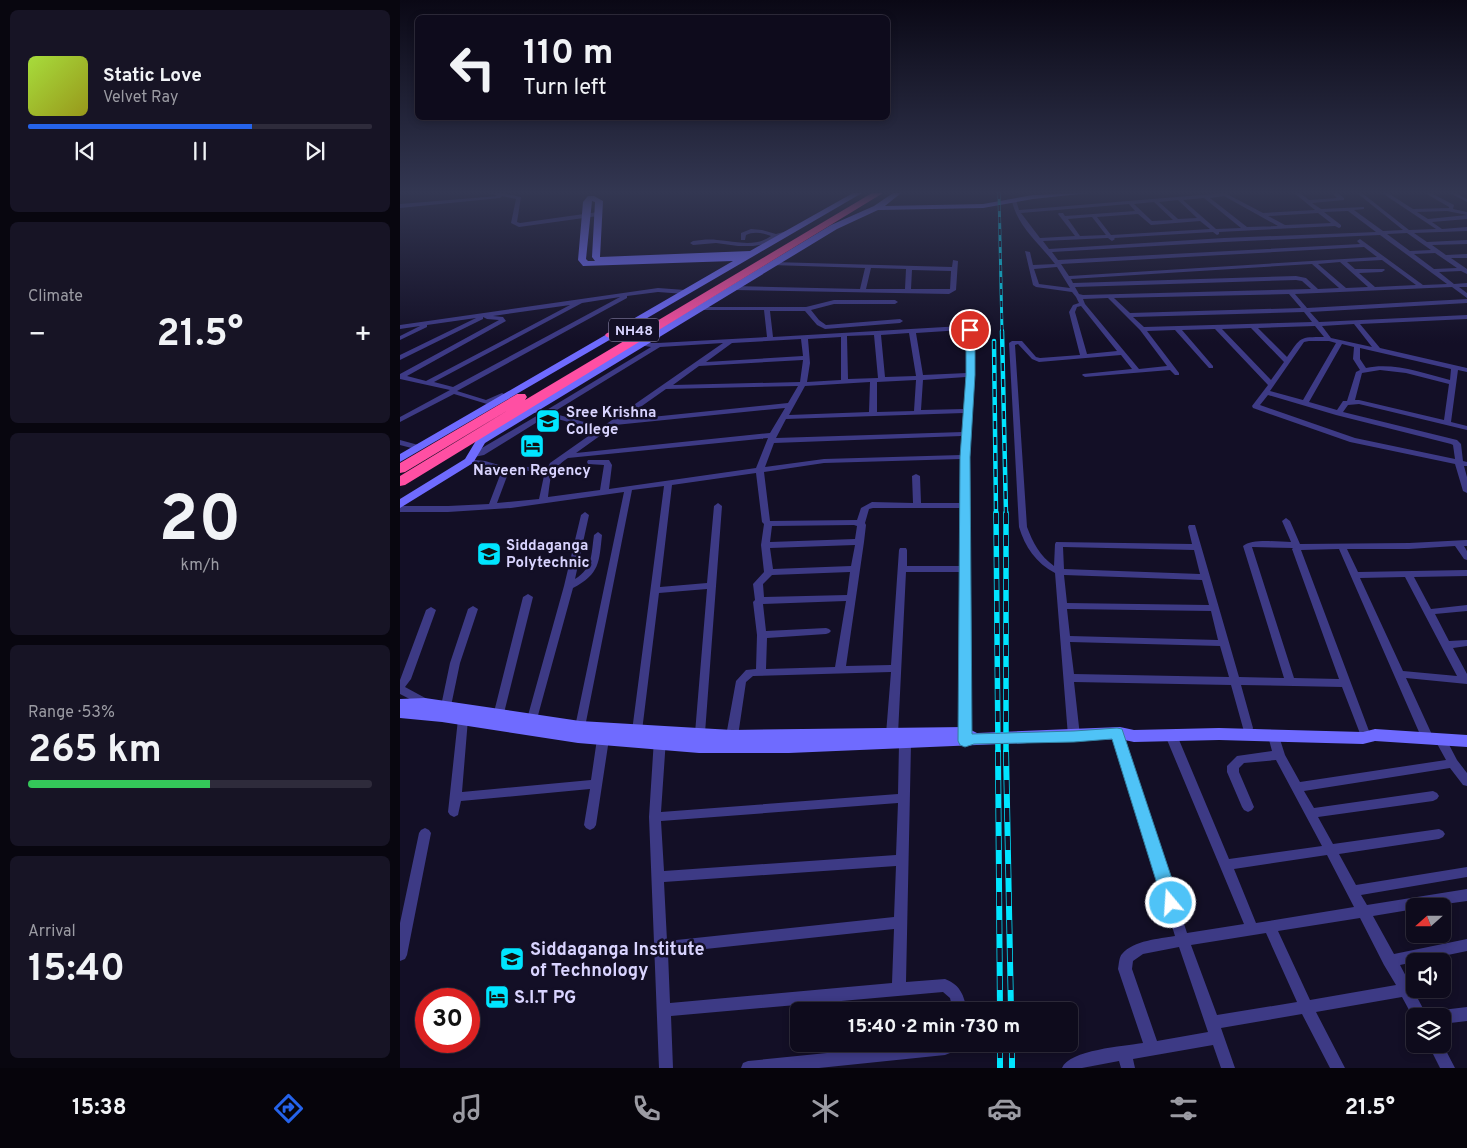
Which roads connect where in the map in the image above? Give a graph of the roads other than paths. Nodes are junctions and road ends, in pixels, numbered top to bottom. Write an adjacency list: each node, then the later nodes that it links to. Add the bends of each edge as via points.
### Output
1 (583, 243): 24 (street, via 582,260 586,264)
2 (597, 243): 24 (street, via 598,260)
3 (724, 243): 4 (street)
4 (763, 243)
5 (774, 243): 24 (street)
6 (776, 243): 88 (highway, NH48)
7 (796, 243): 147 (highway, NH48)
8 (808, 243): 33 (street)
9 (1042, 243): 19 (street)
10 (1116, 243): 18 (street)
11 (1182, 243): 18 (street)
12 (1228, 243): 22 (street)
13 (1361, 243): 17 (street)
14 (1393, 243): 23 (street)
15 (1449, 243): 16 (street)
16 (1425, 244): 20 (street)
17 (1364, 245): 22 (street); 29 (street)
18 (1120, 247): 19 (street); 28 (street)
19 (1048, 251): 34 (street)
20 (1435, 251): 23 (street); 27 (street)
21 (1027, 252): 36 (street)
22 (1239, 252): 26 (street); 28 (street)
23 (1407, 253): 43 (street)
24 (750, 255): 56 (street)
25 (1467, 256): 27 (street)
26 (1244, 257)
27 (1444, 257): 41 (street)
28 (1132, 258): 34 (street); 44 (street)
29 (1382, 258): 30 (street); 49 (street)
30 (1341, 260): 32 (street); 42 (street)
31 (955, 261): 39 (street)
32 (1313, 262): 35 (street); 53 (street)
33 (773, 264): 37 (street); 50 (street)
34 (1058, 264): 36 (street); 45 (street)
35 (1251, 264): 44 (street); 46 (street)
36 (1032, 267): 51 (street, via 1036,285)
37 (868, 268): 38 (street); 54 (street)
38 (910, 268): 39 (street); 57 (street)
39 (954, 269): 57 (street, via 951,291)
40 (1382, 270): 42 (street)
41 (1465, 270): 43 (street)
42 (1354, 271): 52 (street)
43 (1433, 271): 48 (street)
44 (1146, 273): 45 (street)
45 (1066, 278): 51 (street)
46 (1266, 278): 51 (street); 55 (street, via 1302,278)
47 (1467, 285): 48 (street)
48 (1454, 286): 49 (street); 61 (street)
49 (1422, 287): 52 (street)
50 (734, 288): 54 (street); 67 (street)
51 (1072, 288): 64 (street)
52 (1374, 289): 53 (street)
53 (1345, 290): 55 (street)
54 (862, 291): 57 (street)
55 (1316, 291): 58 (street)
56 (685, 292): 59 (street, via 658,290); 88 (street)
57 (908, 292)
58 (1291, 292): 62 (street); 70 (street)
59 (632, 294): 63 (street); 123 (street)
60 (674, 296): 123 (street, via 493,400 487,402)
61 (1467, 296)
62 (1110, 297): 64 (street); 72 (street)
63 (584, 300): 71 (street); 117 (street)
64 (1081, 300): 98 (street); 99 (street, via 1072,312)
65 (1467, 301): 70 (street)
66 (895, 302): 69 (street, via 834,302)
67 (701, 308): 68 (street); 94 (street)
68 (769, 309): 69 (street); 90 (street)
69 (806, 309): 76 (street, via 820,326 825,327)
70 (1306, 310): 72 (street); 78 (street)
71 (490, 313): 73 (street); 75 (street)
72 (1129, 315): 83 (street)
73 (482, 317): 100 (street); 113 (street, via 503,321)
74 (1467, 318): 77 (street)
75 (435, 321): 80 (street); 89 (street)
76 (900, 321)
77 (1356, 323): 78 (street); 97 (street)
78 (1316, 324): 79 (street); 91 (street)
79 (1253, 326): 82 (street); 102 (street)
80 (400, 327)
81 (1177, 328): 82 (street); 83 (street); 104 (street)
82 (1218, 328): 121 (street)
83 (1142, 329): 106 (street)
84 (912, 330): 85 (street); 111 (street, via 970,330); 114 (street)
85 (878, 332): 86 (street); 116 (street)
86 (844, 334): 87 (street); 118 (street)
87 (804, 336): 90 (street); 101 (street)
88 (616, 337): 144 (street); 152 (highway, NH48)
89 (400, 338)
90 (770, 338): 92 (street)
91 (1329, 339): 93 (street); 102 (street, via 1304,340)
92 (732, 340): 95 (street); 103 (street)
93 (1339, 343): 96 (street); 126 (street)
94 (641, 344): 95 (street); 128 (street)
95 (658, 345): 132 (street)
96 (1357, 346): 97 (street); 107 (street, via 1354,354)
97 (1377, 349): 105 (street)
98 (1123, 353): 99 (street); 109 (street)
99 (1084, 357): 188 (street, via 1039,360 1020,342 1012,343 1023,527 1037,556)
100 (400, 358)
101 (806, 358): 103 (street); 120 (street)
102 (1287, 362): 121 (street)
103 (698, 364): 122 (street)
104 (1211, 367)
105 (1455, 367): 108 (street); 119 (street)
106 (1171, 368): 109 (street); 110 (street)
107 (1364, 370): 119 (street, via 1384,368); 125 (street, via 1357,376)
108 (1467, 370)
109 (1137, 371): 112 (street)
110 (1177, 374)
111 (970, 375): 114 (street); 129 (street)
112 (1085, 375)
113 (400, 377): 117 (street)
114 (920, 378): 116 (street); 130 (street)
115 (874, 380): 116 (street); 118 (street); 133 (street)
116 (882, 380)
117 (429, 382): 123 (street)
118 (845, 382): 120 (street)
119 (1453, 383): 137 (street)
120 (803, 384): 122 (street); 127 (street)
121 (1271, 384): 124 (street)
122 (666, 387): 136 (street)
123 (454, 391): 135 (street)
124 (1266, 392): 126 (street); 151 (street, via 1256,405 1258,408 1353,440)
125 (1351, 401): 131 (street, via 1346,402); 137 (street)
126 (1305, 403): 131 (street)
127 (790, 405): 134 (street); 136 (street)
128 (534, 410): 132 (street); 148 (street, via 481,442)
129 (969, 412): 130 (street); 140 (street)
130 (917, 413): 133 (street)
131 (1339, 413): 143 (street)
132 (547, 414): 139 (street); 148 (street)
133 (873, 414): 134 (street)
134 (783, 417): 141 (street)
135 (400, 420)
136 (614, 423): 139 (street)
137 (1447, 424): 138 (street)
138 (1466, 428): 143 (street)
139 (604, 430): 145 (street)
140 (967, 434): 141 (street); 146 (street)
141 (772, 438): 145 (street); 155 (street)
142 (400, 442): 144 (street)
143 (1455, 443): 151 (street)
144 (419, 448): 149 (street)
145 (566, 456): 154 (street)
146 (965, 457): 155 (street, via 824,461); 168 (street)
147 (442, 458): 157 (highway, NH48); 161 (highway, via 422,478)
148 (472, 458): 153 (street); 164 (street)
149 (400, 459)
150 (591, 462): 162 (street, via 601,461 608,465)
151 (1463, 464): 159 (street)
152 (400, 469)
153 (506, 469): 154 (street); 166 (street)
154 (549, 469): 163 (street)
155 (760, 469): 158 (street); 173 (street)
156 (916, 476): 165 (street)
157 (400, 482)
158 (668, 484): 160 (street); 195 (street)
159 (1466, 488)
160 (628, 490): 162 (street); 228 (street)
161 (400, 491)
162 (604, 493): 163 (street)
163 (543, 501): 166 (street)
164 (400, 504)
165 (917, 505): 168 (street); 172 (street, via 869,505)
166 (492, 506): 169 (street)
167 (718, 506): 194 (street)
168 (965, 506): 186 (street)
169 (400, 509)
170 (586, 515): 193 (street)
171 (1286, 521): 179 (street)
172 (861, 523): 173 (street); 176 (street)
173 (768, 524): 178 (street)
174 (1192, 527): 180 (street)
175 (598, 535): 193 (street, via 593,570 584,580)
176 (860, 542): 178 (street); 185 (street)
177 (1462, 543): 181 (street); 183 (street)
178 (765, 545): 187 (street)
179 (1296, 546): 181 (street); 218 (street, via 1247,546); 219 (street)
180 (1198, 547): 188 (street, via 1061,543 1058,545); 192 (street)
181 (1342, 547): 191 (street)
182 (903, 550): 184 (street)
183 (1467, 557)
184 (902, 568): 186 (street); 211 (street)
185 (856, 569): 187 (street); 197 (street)
186 (965, 569): 238 (street)
187 (768, 572): 198 (street, via 758,584)
188 (1059, 572): 192 (street); 199 (street)
189 (1467, 573): 190 (street)
190 (1408, 574): 191 (street); 204 (street)
191 (1355, 575): 214 (street)
192 (1206, 577): 200 (street)
193 (570, 586): 227 (street)
194 (711, 586): 195 (street); 231 (street)
195 (654, 590): 230 (street)
196 (528, 598): 225 (street)
197 (851, 598): 198 (street); 212 (street)
198 (760, 601): 206 (street, via 757,606)
199 (1063, 606): 200 (street); 207 (street)
200 (1214, 608): 208 (street)
201 (1467, 608): 204 (street)
202 (473, 609): 223 (street, via 455,663)
203 (431, 610): 220 (street, via 406,680)
204 (1428, 612): 210 (street)
205 (826, 632): 206 (street)
206 (762, 634): 213 (street)
207 (1066, 639): 208 (street); 215 (street)
208 (1223, 643): 217 (street)
209 (1467, 643): 210 (street)
210 (1446, 644): 216 (street)
211 (896, 668): 212 (street); 241 (street)
212 (840, 670): 213 (street)
213 (761, 673): 235 (street, via 750,674 741,681)
214 (1399, 674): 216 (street); 242 (street)
215 (1069, 678): 217 (street); 236 (street)
216 (1466, 680)
217 (1234, 682): 218 (street); 229 (street)
218 (1290, 682): 219 (street)
219 (1347, 683): 233 (street)
220 (400, 688): 221 (street)
221 (425, 703): 222 (street); 223 (street)
222 (400, 704)
223 (446, 706): 225 (street)
224 (400, 712): 226 (street)
225 (495, 718): 226 (street); 227 (street); 240 (street, via 578,737)
226 (462, 719): 250 (street)
227 (532, 719): 228 (street)
228 (580, 727): 230 (street)
229 (1248, 728): 232 (street, via 1131,728); 233 (street)
230 (637, 731): 239 (street)
231 (700, 733): 235 (street); 239 (street)
232 (1119, 733): 234 (street); 236 (street); 270 (street)
233 (1370, 733): 237 (street, via 1363,738); 242 (street)
234 (1171, 735): 237 (street); 261 (street)
235 (732, 736): 241 (street)
236 (1074, 736): 238 (street)
237 (1274, 736): 244 (street)
238 (968, 737): 241 (street)
239 (661, 738): 240 (street); 241 (street, via 699,746 780,747); 255 (street)
240 (603, 739): 247 (street)
241 (898, 739): 251 (street)
242 (1434, 739): 243 (street); 245 (street)
243 (1467, 741)
244 (1280, 755): 248 (street); 252 (street, via 1241,759 1233,766)
245 (1453, 763): 246 (street); 248 (street)
246 (1467, 782)
247 (596, 784): 250 (street); 256 (street)
248 (1298, 787): 254 (street)
249 (1433, 796): 254 (street)
250 (456, 797): 253 (street)
251 (904, 798): 255 (street); 260 (street)
252 (1248, 807)
253 (454, 812)
254 (1312, 813): 259 (street)
255 (655, 817): 263 (street)
256 (590, 825)
257 (425, 833): 273 (street)
258 (1439, 834): 259 (street)
259 (1331, 850): 261 (street); 264 (street)
260 (902, 860): 263 (street); 267 (street)
261 (1225, 865): 269 (street)
262 (1467, 872): 264 (street)
263 (657, 877): 272 (street)
264 (1353, 891): 266 (street)
265 (1467, 894): 266 (street)
266 (1363, 912): 268 (street); 274 (street)
267 (901, 922): 272 (street); 275 (street)
268 (1270, 926): 269 (street); 278 (street)
269 (1253, 930): 270 (street)
270 (1183, 940): 282 (street); 283 (street, via 1140,949 1132,953 1125,964)
271 (1467, 945): 274 (street)
272 (660, 948): 279 (street)
273 (400, 955)
274 (1389, 961): 276 (street)
275 (899, 990): 277 (street, via 944,986 956,994); 279 (street)
276 (1406, 990): 278 (street)
277 (958, 1002)
278 (1306, 1007): 282 (street); 291 (street)
279 (663, 1010): 287 (street)
280 (1467, 1014): 281 (street)
281 (1451, 1016)
282 (1215, 1030): 283 (street); 290 (street)
283 (1152, 1048): 286 (street)
284 (906, 1052): 288 (street)
285 (1440, 1053): 292 (street)
286 (1126, 1061): 289 (street, via 1080,1061)
287 (666, 1068)
288 (748, 1068)
289 (1069, 1068)
290 (1228, 1068)
291 (1338, 1068)
292 (1448, 1068)

